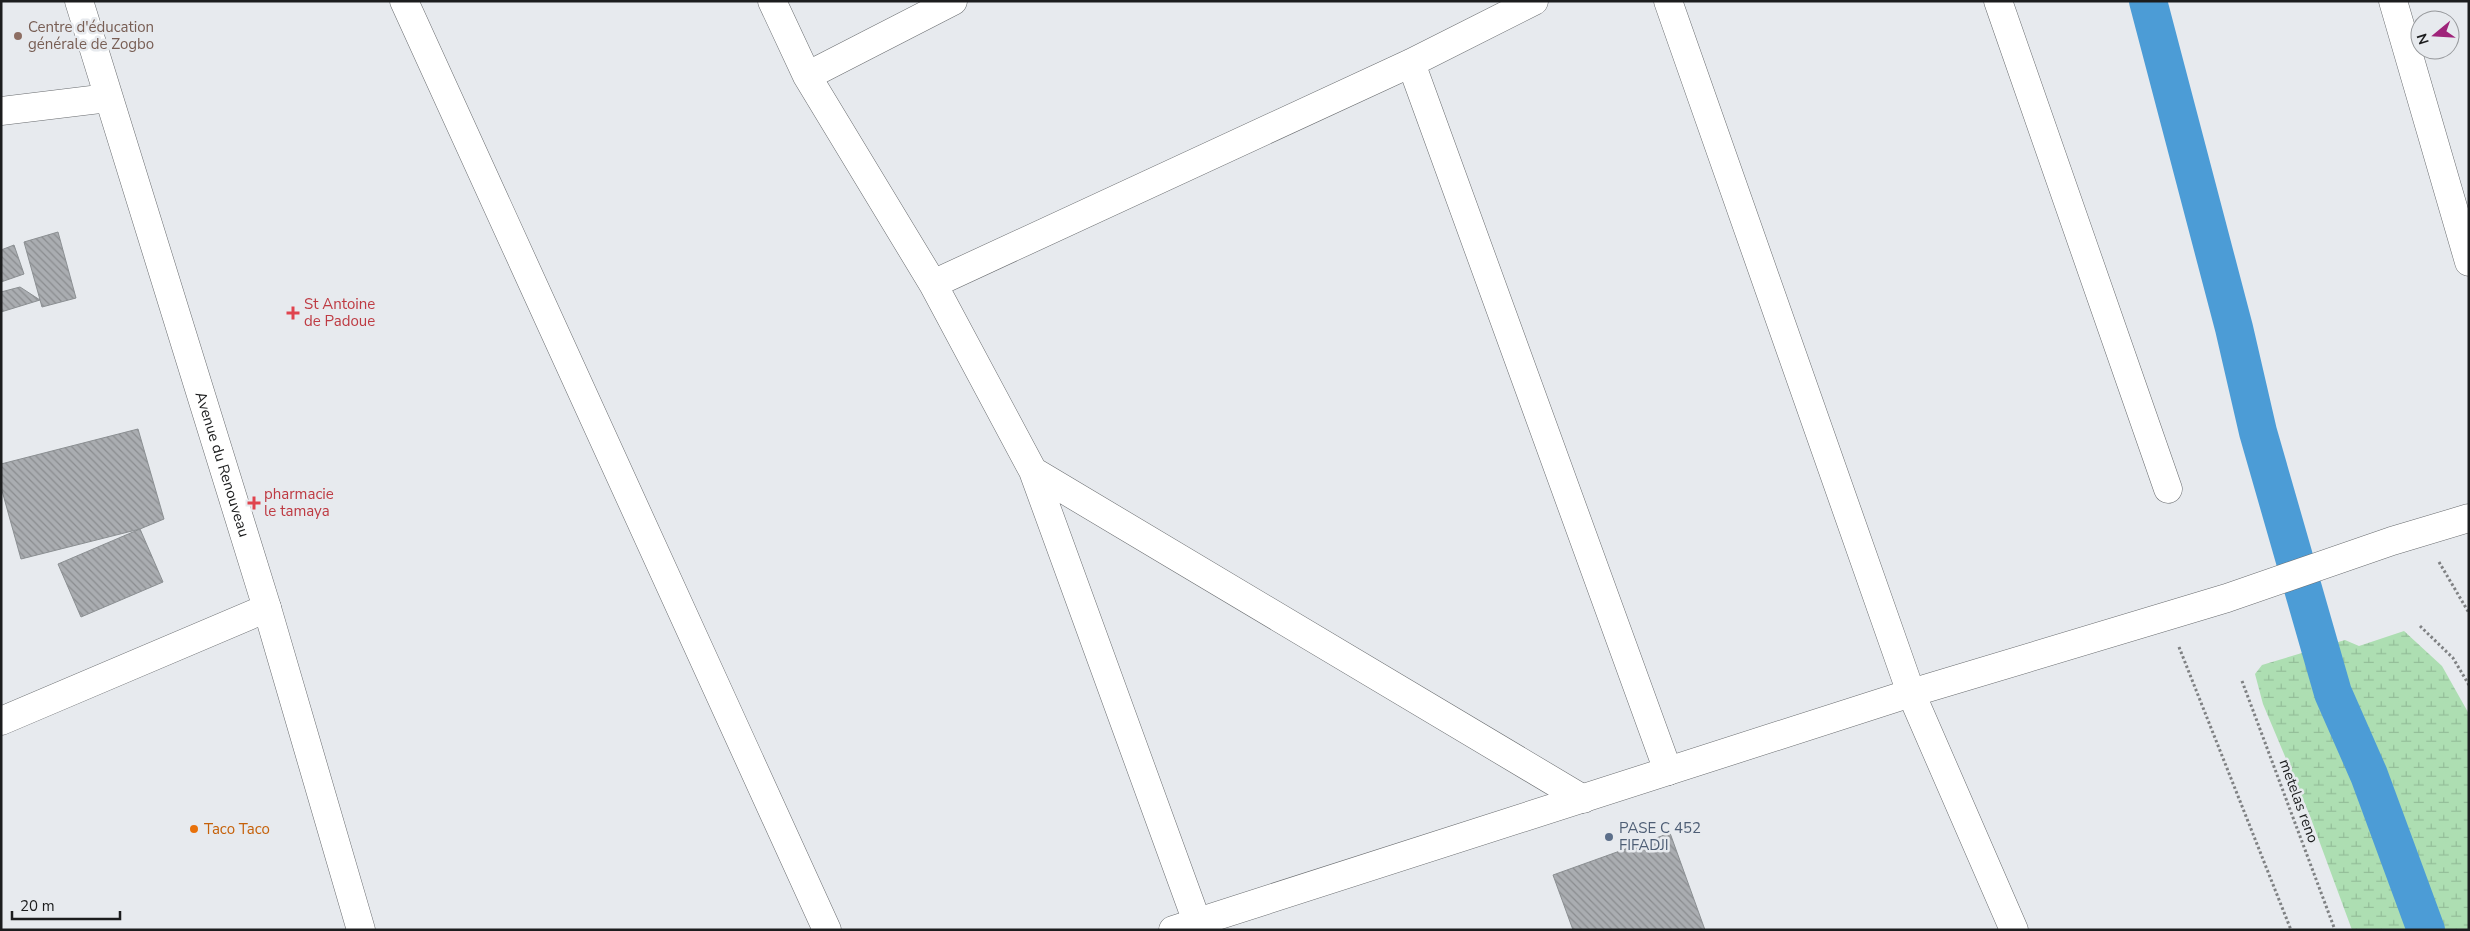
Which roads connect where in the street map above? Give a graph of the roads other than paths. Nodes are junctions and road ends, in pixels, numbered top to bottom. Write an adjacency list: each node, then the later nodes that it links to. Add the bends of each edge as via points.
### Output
1 (79, 1): 11 (street, Avenue du Renouveau)
2 (404, 1): 25 (street)
3 (772, 1): 10 (street)
4 (954, 1): 10 (street)
5 (1534, 1): 9 (street)
6 (1668, 1): 19 (street)
7 (1998, 1): 16 (street)
8 (2393, 1): 13 (street)
9 (1411, 63): 14 (street); 21 (street)
10 (807, 76): 14 (street)
11 (108, 98): 12 (street); 18 (street, Avenue du Renouveau)
12 (1, 111)
13 (2469, 262)
14 (932, 284): 15 (street)
15 (1033, 471): 22 (street); 23 (street)
16 (2168, 490)
17 (2469, 518): 19 (street, via 2227,598)
18 (267, 608): 20 (street); 24 (street, Avenue du Renouveau)
19 (1911, 693): 21 (street); 26 (street)
20 (1, 722)
21 (1668, 771): 22 (street)
22 (1583, 799): 23 (street)
23 (1185, 926)
24 (361, 930)
25 (827, 930)
26 (2014, 930)

